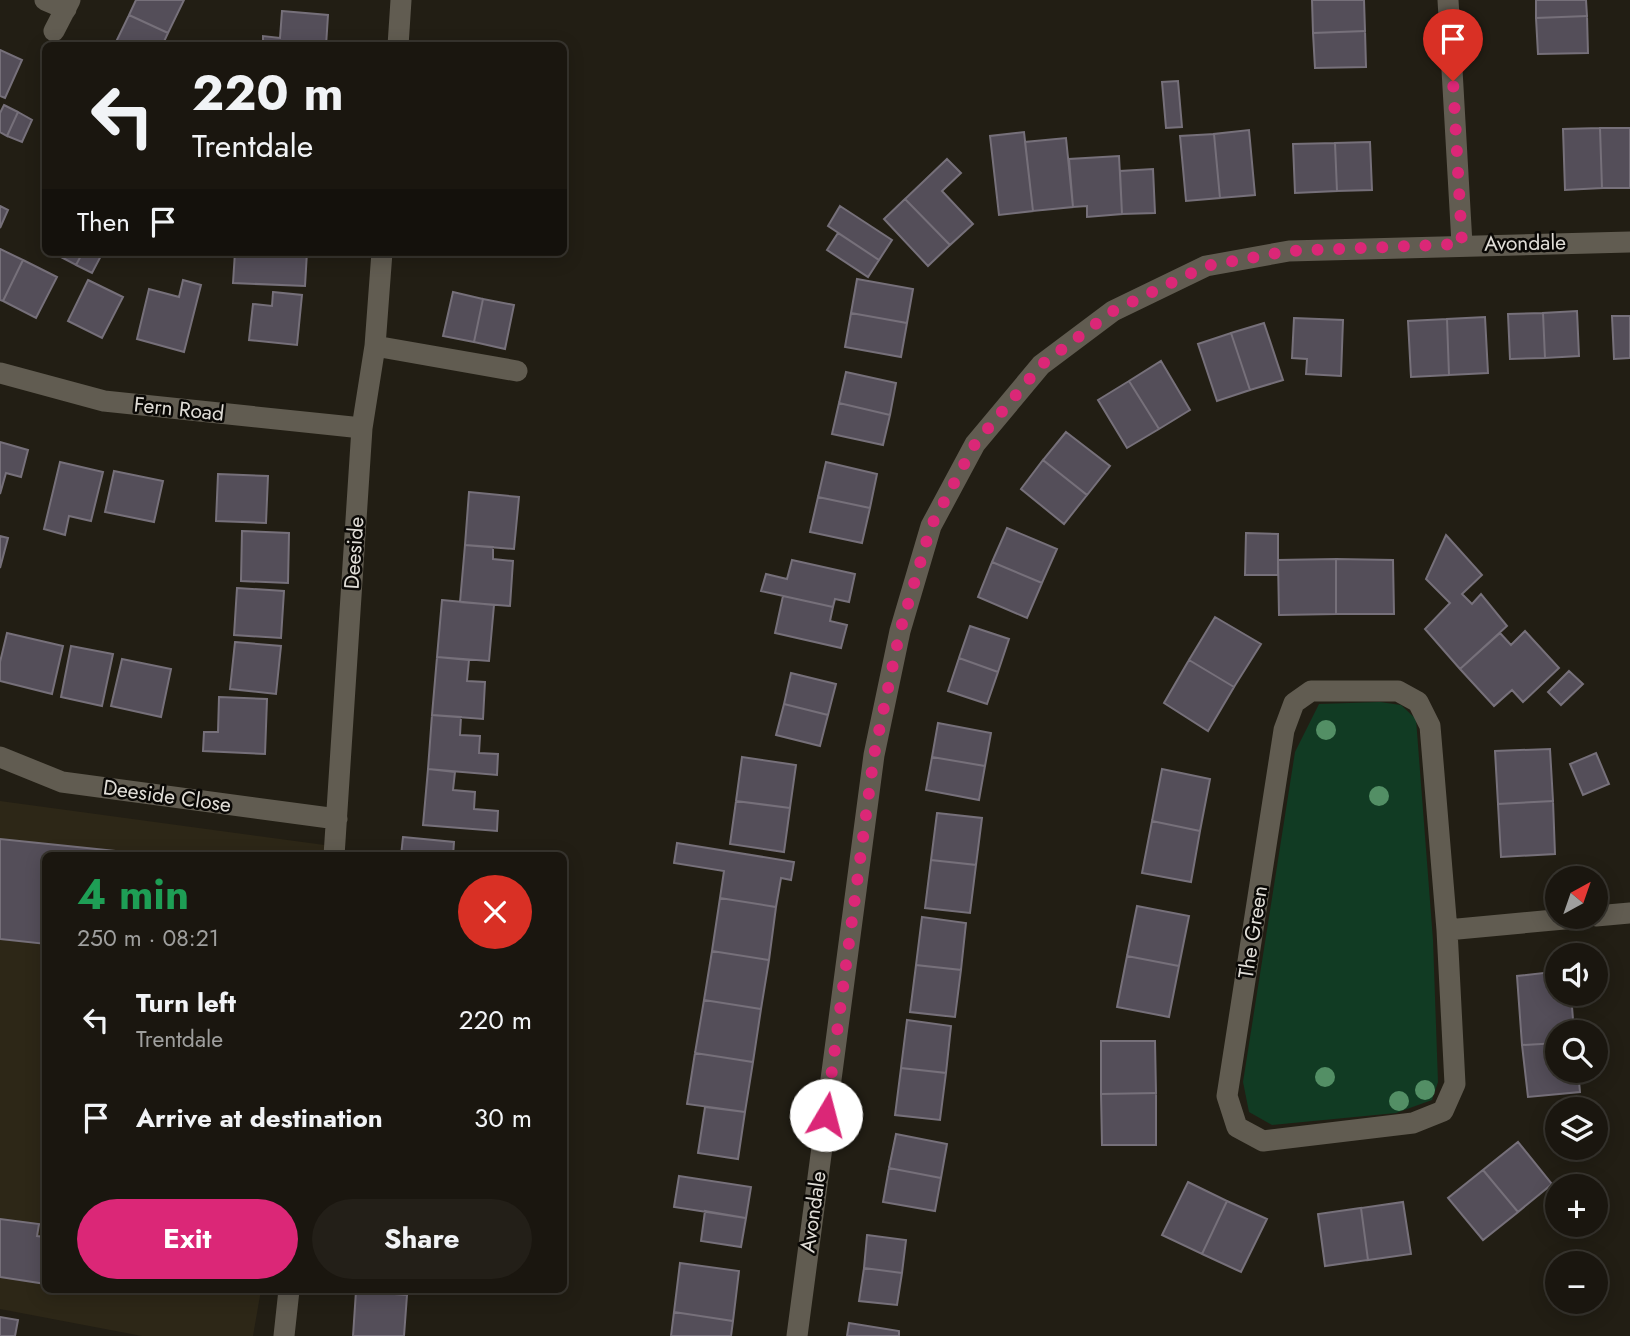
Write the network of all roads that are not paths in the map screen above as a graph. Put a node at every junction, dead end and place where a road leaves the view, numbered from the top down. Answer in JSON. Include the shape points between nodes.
{"nodes":[{"id":1,"x":45,"y":0,"type":"edge"},
{"id":2,"x":401,"y":0,"type":"edge"},
{"id":3,"x":1448,"y":0,"type":"edge"},
{"id":4,"x":68,"y":5,"type":"edge"},
{"id":5,"x":54,"y":31,"type":"dead end"},
{"id":6,"x":398,"y":42,"type":"edge"},
{"id":7,"x":1630,"y":242,"type":"edge"},
{"id":8,"x":1462,"y":244,"type":"junction"},
{"id":9,"x":382,"y":256,"type":"edge"},
{"id":10,"x":375,"y":346,"type":"junction"},
{"id":11,"x":517,"y":371,"type":"dead end"},
{"id":12,"x":0,"y":373,"type":"edge"},
{"id":13,"x":362,"y":428,"type":"junction"},
{"id":14,"x":0,"y":757,"type":"edge"},
{"id":15,"x":338,"y":819,"type":"junction"},
{"id":16,"x":334,"y":852,"type":"edge"},
{"id":17,"x":1630,"y":913,"type":"edge"},
{"id":18,"x":1608,"y":915,"type":"edge"},
{"id":19,"x":1545,"y":921,"type":"edge"},
{"id":20,"x":1447,"y":930,"type":"junction"},
{"id":21,"x":289,"y":1293,"type":"edge"},
{"id":22,"x":284,"y":1336,"type":"edge"},
{"id":23,"x":797,"y":1336,"type":"edge"}],
"edges":[{"from":1,"to":4,"type":"street"},
{"from":2,"to":6,"type":"street"},
{"from":3,"to":8,"type":"street"},
{"from":4,"to":5,"type":"street"},
{"from":7,"to":8,"type":"street","name":"Avondale"},
{"from":8,"to":23,"type":"street","name":"Avondale","via":[[1289,251],[1206,266],[1113,311],[1041,365],[975,444],[931,526],[900,631],[874,755]]},
{"from":9,"to":10,"type":"street","name":"Deeside"},
{"from":10,"to":11,"type":"street"},
{"from":10,"to":13,"type":"street","name":"Deeside"},
{"from":12,"to":13,"type":"street","name":"Fern Road","via":[[104,401]]},
{"from":13,"to":15,"type":"street","name":"Deeside"},
{"from":14,"to":15,"type":"street","name":"Deeside Close","via":[[62,782]]},
{"from":15,"to":16,"type":"street","name":"Deeside"},
{"from":17,"to":18,"type":"street"},
{"from":19,"to":20,"type":"street"},
{"from":20,"to":20,"type":"street","name":"The Green","via":[[1430,726],[1418,702],[1398,691],[1311,691],[1294,703],[1284,730],[1227,1096],[1237,1127],[1263,1141],[1413,1123],[1443,1111],[1455,1084]]},
{"from":21,"to":22,"type":"street"}]}
